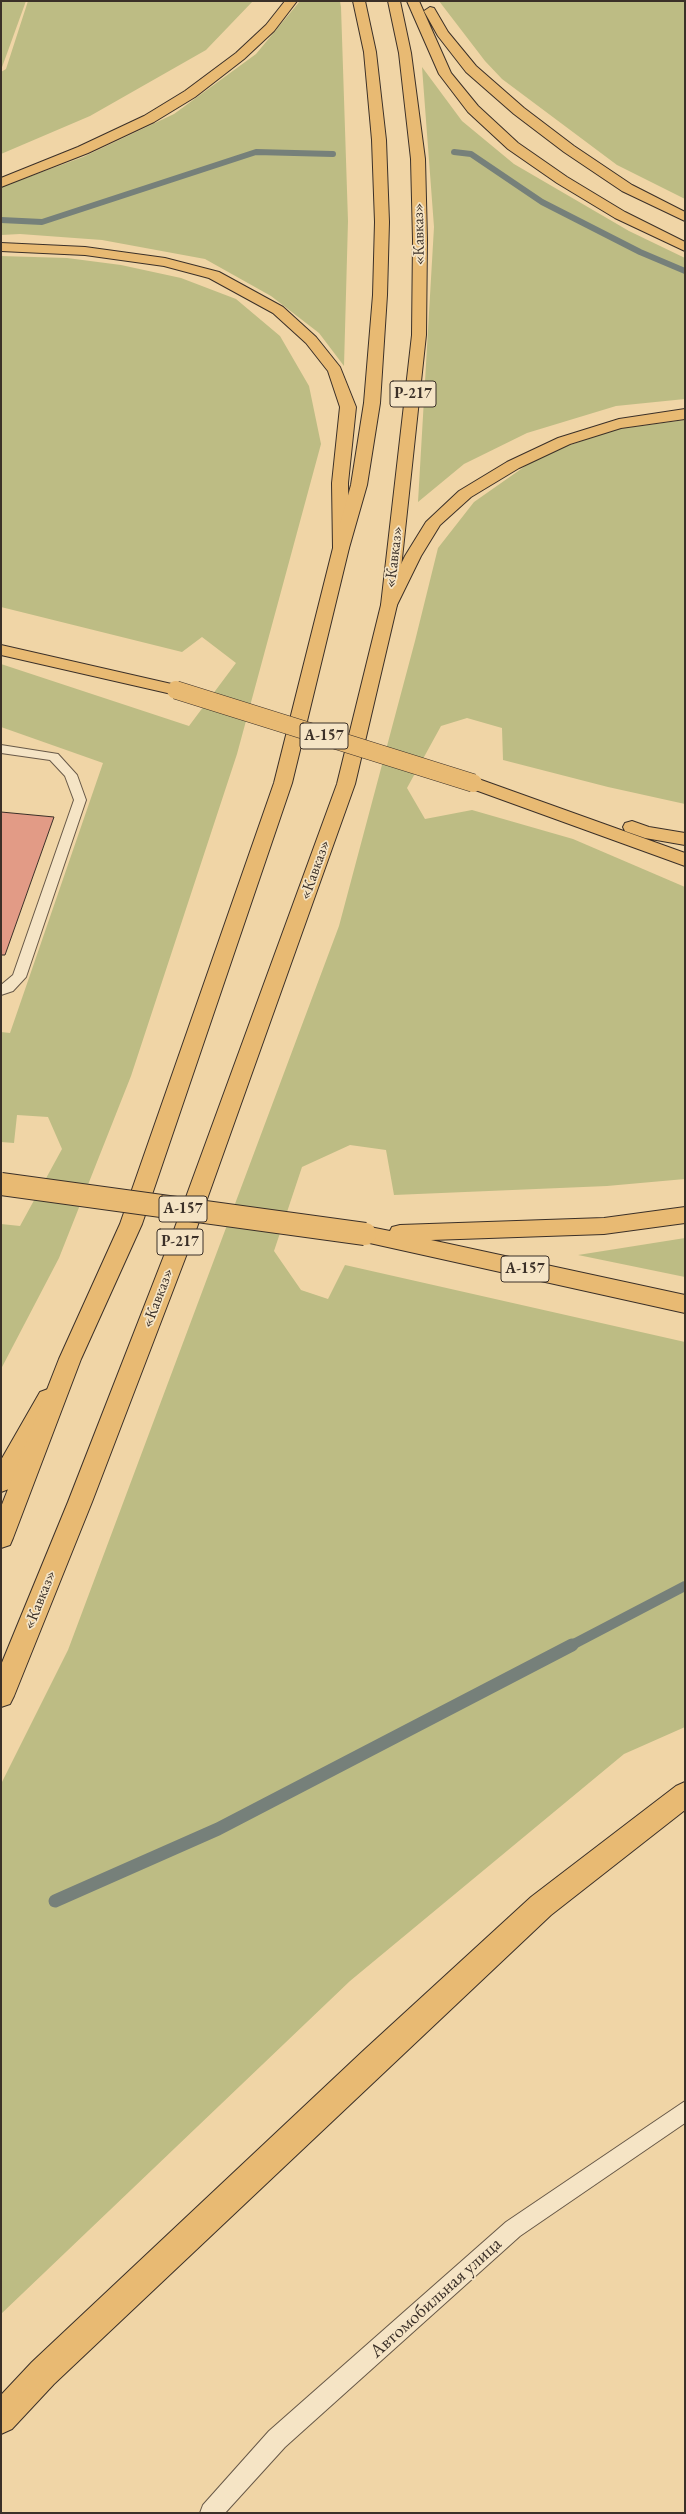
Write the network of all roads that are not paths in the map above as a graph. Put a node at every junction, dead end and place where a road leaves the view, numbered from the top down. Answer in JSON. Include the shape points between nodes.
{"nodes":[{"id":1,"x":291,"y":1,"type":"edge"},
{"id":2,"x":359,"y":1,"type":"edge"},
{"id":3,"x":394,"y":1,"type":"edge"},
{"id":4,"x":413,"y":1,"type":"edge"},
{"id":5,"x":426,"y":1,"type":"edge"},
{"id":6,"x":1,"y":183,"type":"edge"},
{"id":7,"x":685,"y":217,"type":"edge"},
{"id":8,"x":1,"y":246,"type":"edge"},
{"id":9,"x":685,"y":247,"type":"edge"},
{"id":10,"x":685,"y":414,"type":"edge"},
{"id":11,"x":341,"y":548,"type":"junction"},
{"id":12,"x":389,"y":605,"type":"junction"},
{"id":13,"x":1,"y":637,"type":"edge"},
{"id":14,"x":1,"y":650,"type":"edge"},
{"id":15,"x":101,"y":672,"type":"junction"},
{"id":16,"x":1,"y":749,"type":"edge"},
{"id":17,"x":473,"y":783,"type":"junction"},
{"id":18,"x":685,"y":839,"type":"edge"},
{"id":19,"x":685,"y":860,"type":"edge"},
{"id":20,"x":1,"y":990,"type":"edge"},
{"id":21,"x":1,"y":1184,"type":"edge"},
{"id":22,"x":685,"y":1215,"type":"edge"},
{"id":23,"x":365,"y":1234,"type":"junction"},
{"id":24,"x":685,"y":1304,"type":"edge"},
{"id":25,"x":70,"y":1359,"type":"junction"},
{"id":26,"x":1,"y":1482,"type":"edge"},
{"id":27,"x":1,"y":1538,"type":"edge"},
{"id":28,"x":1,"y":1696,"type":"edge"},
{"id":29,"x":685,"y":1794,"type":"edge"},
{"id":30,"x":685,"y":2111,"type":"edge"},
{"id":31,"x":1,"y":2418,"type":"edge"},
{"id":32,"x":220,"y":2509,"type":"edge"}],
"edges":[{"from":1,"to":6,"type":"main road","via":[[270,28],[240,56],[190,94],[149,119],[96,144]]},
{"from":2,"to":11,"type":"main road","number":"Р-217","via":[[370,52],[379,140],[382,222],[380,295],[372,403],[359,485]]},
{"from":3,"to":12,"type":"main road","name":"«Кавказ»","number":"Р-217","via":[[405,53],[418,159],[420,240],[419,335]]},
{"from":4,"to":9,"type":"main road","via":[[445,74],[473,110],[502,136],[562,180],[620,214]]},
{"from":5,"to":7,"type":"main road","via":[[442,33],[471,69],[519,111],[627,188]]},
{"from":8,"to":11,"type":"main road","via":[[86,251],[165,262],[214,275],[278,310],[311,340],[335,370],[348,407],[340,483]]},
{"from":10,"to":12,"type":"main road","via":[[619,424],[564,441],[513,465],[465,494],[434,522],[413,556]]},
{"from":11,"to":25,"type":"main road","number":"Р-217","via":[[278,798],[131,1224]]},
{"from":12,"to":28,"type":"main road","name":"«Кавказ»","number":"Р-217","via":[[346,784],[185,1230],[80,1502]]},
{"from":13,"to":15,"type":"main road","via":[[46,647]]},
{"from":14,"to":15,"type":"main road","number":"А-157"},
{"from":15,"to":17,"type":"main road","number":"А-157","bridge":true,"via":[[176,690]]},
{"from":16,"to":20,"type":"lane","via":[[54,757],[71,775],[80,800],[19,977],[8,988]]},
{"from":17,"to":18,"type":"main road","via":[[534,793],[645,832]]},
{"from":17,"to":19,"type":"main road","number":"А-157"},
{"from":21,"to":23,"type":"main road","number":"А-157","bridge":true},
{"from":22,"to":23,"type":"main road","via":[[604,1226]]},
{"from":23,"to":24,"type":"main road","number":"А-157"},
{"from":25,"to":26,"type":"main road"},
{"from":25,"to":27,"type":"main road","number":"Р-217"},
{"from":29,"to":31,"type":"main road","via":[[541,1906],[60,2356]]},
{"from":30,"to":32,"type":"lane","name":"Автомобильная улица","via":[[513,2229],[277,2439]]}]}
